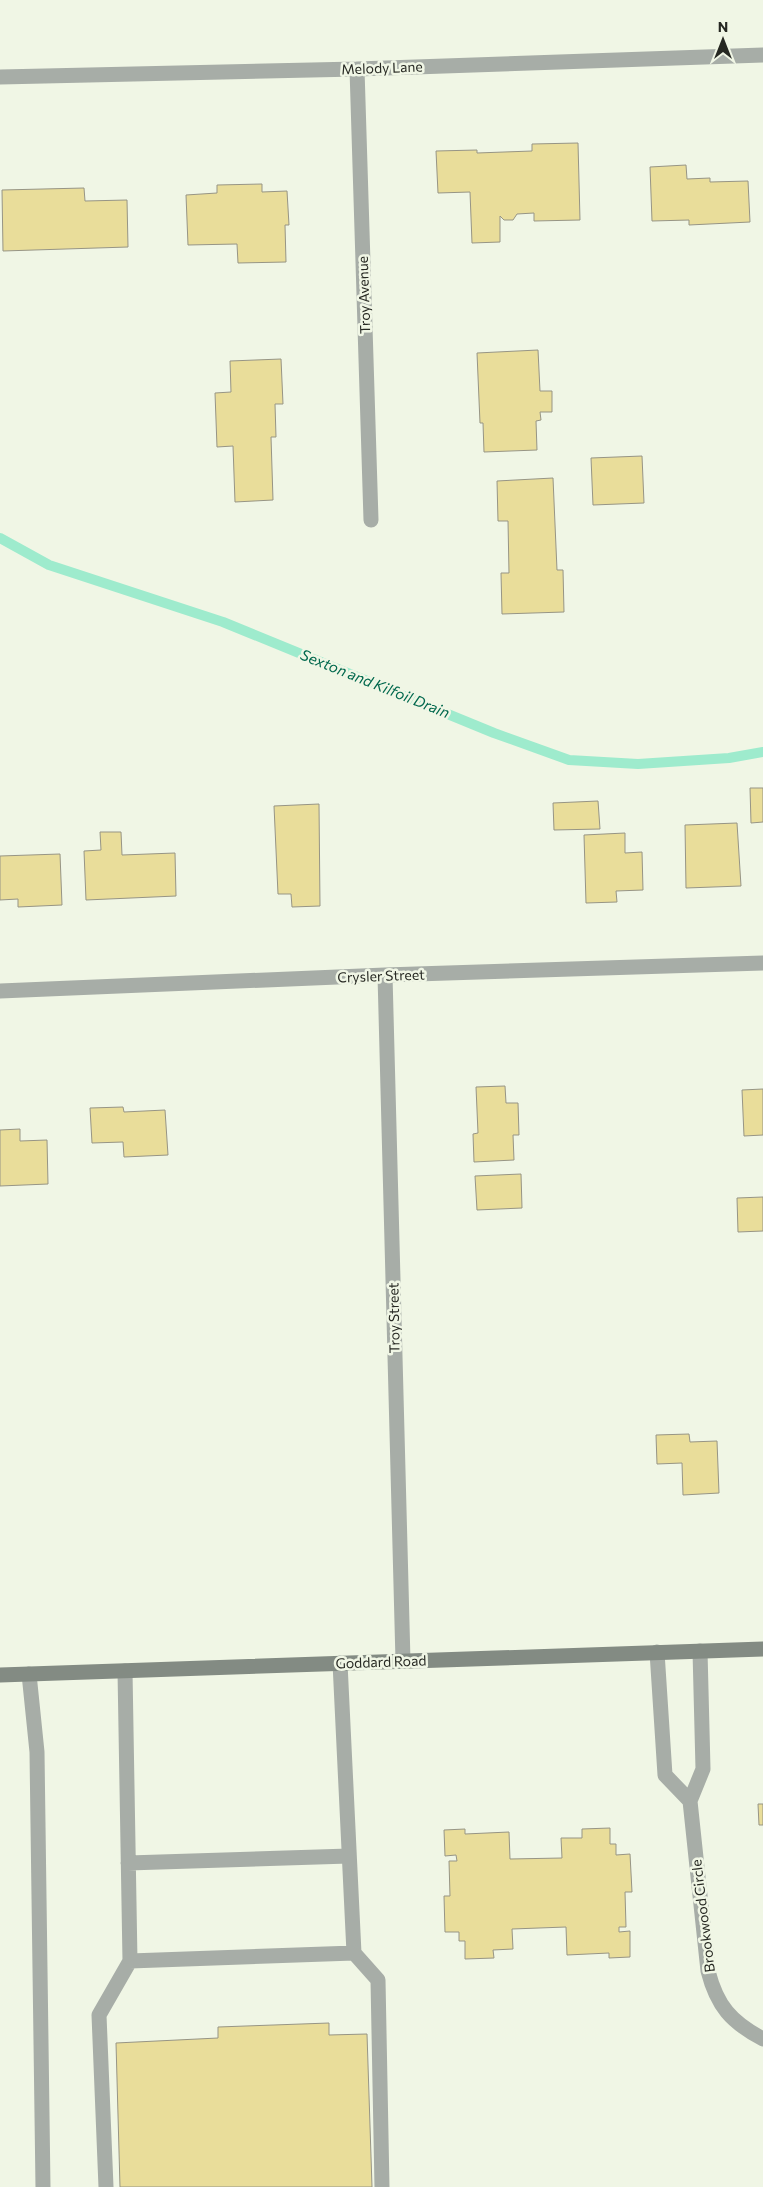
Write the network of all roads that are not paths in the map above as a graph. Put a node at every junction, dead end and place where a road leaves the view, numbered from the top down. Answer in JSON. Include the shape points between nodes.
{"nodes":[{"id":1,"x":763,"y":55,"type":"edge"},
{"id":2,"x":357,"y":69,"type":"junction"},
{"id":3,"x":0,"y":77,"type":"edge"},
{"id":4,"x":371,"y":520,"type":"dead end"},
{"id":5,"x":763,"y":963,"type":"edge"},
{"id":6,"x":385,"y":975,"type":"junction"},
{"id":7,"x":0,"y":991,"type":"edge"},
{"id":8,"x":763,"y":1649,"type":"edge"},
{"id":9,"x":700,"y":1651,"type":"junction"},
{"id":10,"x":657,"y":1652,"type":"junction"},
{"id":11,"x":403,"y":1661,"type":"junction"},
{"id":12,"x":340,"y":1663,"type":"junction"},
{"id":13,"x":125,"y":1671,"type":"junction"},
{"id":14,"x":29,"y":1674,"type":"junction"},
{"id":15,"x":0,"y":1675,"type":"edge"},
{"id":16,"x":690,"y":1801,"type":"junction"},
{"id":17,"x":349,"y":1856,"type":"junction"},
{"id":18,"x":128,"y":1862,"type":"junction"},
{"id":19,"x":354,"y":1953,"type":"junction"},
{"id":20,"x":130,"y":1961,"type":"junction"},
{"id":21,"x":763,"y":2039,"type":"edge"},
{"id":22,"x":43,"y":2187,"type":"edge"},
{"id":23,"x":106,"y":2187,"type":"edge"},
{"id":24,"x":382,"y":2187,"type":"edge"}],
"edges":[{"from":1,"to":2,"type":"street","name":"Melody Lane"},
{"from":2,"to":3,"type":"street","name":"Melody Lane"},
{"from":2,"to":4,"type":"street","name":"Troy Avenue"},
{"from":5,"to":6,"type":"street","name":"Crysler Street"},
{"from":6,"to":7,"type":"street","name":"Crysler Street"},
{"from":6,"to":11,"type":"street","name":"Troy Street"},
{"from":8,"to":9,"type":"main road","name":"Goddard Road"},
{"from":9,"to":10,"type":"main road","name":"Goddard Road"},
{"from":9,"to":16,"type":"street","name":"Brookwood Circle","via":[[703,1769]]},
{"from":10,"to":11,"type":"main road","name":"Goddard Road"},
{"from":10,"to":16,"type":"street","via":[[665,1775]]},
{"from":11,"to":12,"type":"main road","name":"Goddard Road"},
{"from":12,"to":13,"type":"main road","name":"Goddard Road"},
{"from":12,"to":17,"type":"street"},
{"from":13,"to":14,"type":"main road","name":"Goddard Road"},
{"from":13,"to":18,"type":"street"},
{"from":14,"to":15,"type":"main road","name":"Goddard Road"},
{"from":14,"to":22,"type":"street","via":[[37,1752]]},
{"from":16,"to":21,"type":"street","name":"Brookwood Circle","via":[[708,1971],[713,1991],[735,2022]]},
{"from":17,"to":18,"type":"street"},
{"from":17,"to":19,"type":"street"},
{"from":18,"to":20,"type":"street"},
{"from":19,"to":20,"type":"street"},
{"from":19,"to":24,"type":"street","via":[[378,1980]]},
{"from":20,"to":23,"type":"street","via":[[99,2015]]}]}
